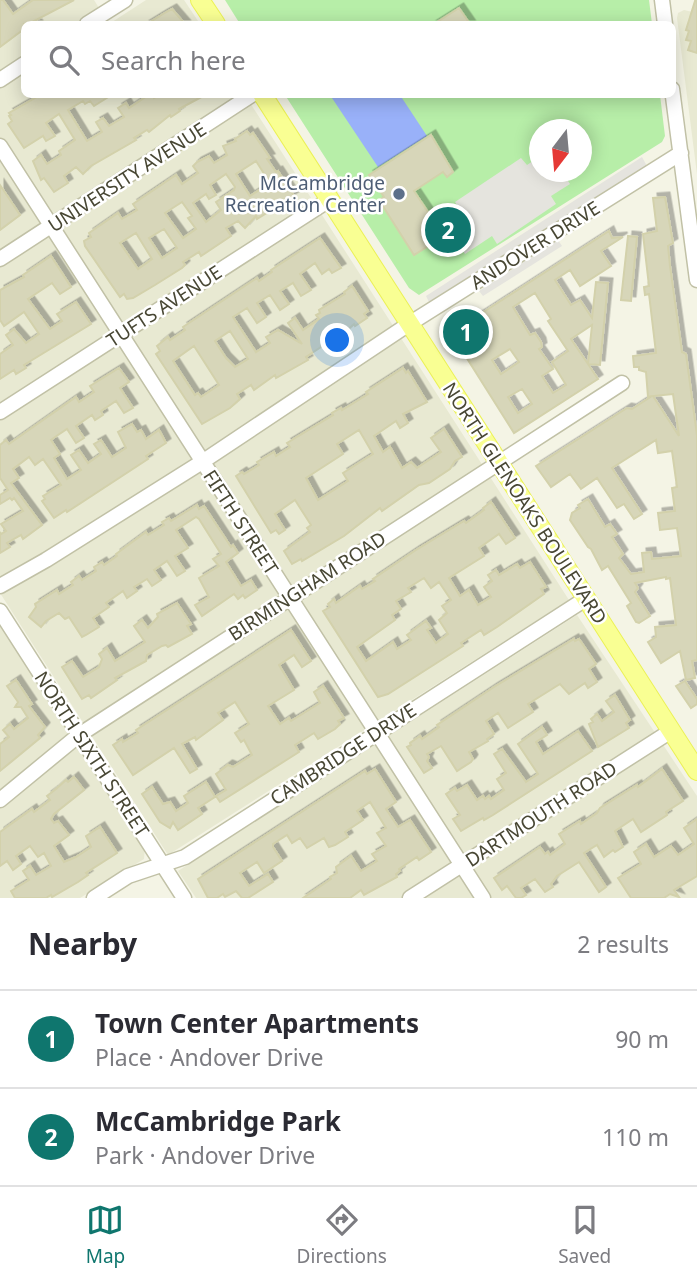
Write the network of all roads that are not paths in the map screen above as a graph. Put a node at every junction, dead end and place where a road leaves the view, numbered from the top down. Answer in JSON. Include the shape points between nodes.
{"nodes":[{"id":1,"x":125,"y":0,"type":"edge"},
{"id":2,"x":200,"y":0,"type":"edge"},
{"id":3,"x":662,"y":0,"type":"edge"},
{"id":4,"x":92,"y":21,"type":"edge"},
{"id":5,"x":214,"y":21,"type":"edge"},
{"id":6,"x":665,"y":21,"type":"edge"},
{"id":7,"x":21,"y":66,"type":"edge"},
{"id":8,"x":0,"y":80,"type":"edge"},
{"id":9,"x":247,"y":98,"type":"edge"},
{"id":10,"x":265,"y":98,"type":"edge"},
{"id":11,"x":674,"y":98,"type":"edge"},
{"id":12,"x":0,"y":146,"type":"edge"},
{"id":13,"x":681,"y":153,"type":"junction"},
{"id":14,"x":329,"y":200,"type":"junction"},
{"id":15,"x":51,"y":226,"type":"junction"},
{"id":16,"x":0,"y":260,"type":"edge"},
{"id":17,"x":697,"y":280,"type":"edge"},
{"id":18,"x":409,"y":324,"type":"junction"},
{"id":19,"x":121,"y":334,"type":"junction"},
{"id":20,"x":622,"y":383,"type":"dead end"},
{"id":21,"x":0,"y":412,"type":"edge"},
{"id":22,"x":202,"y":462,"type":"junction"},
{"id":23,"x":499,"y":463,"type":"junction"},
{"id":24,"x":0,"y":586,"type":"edge"},
{"id":25,"x":290,"y":597,"type":"junction"},
{"id":26,"x":587,"y":598,"type":"junction"},
{"id":27,"x":0,"y":611,"type":"edge"},
{"id":28,"x":671,"y":731,"type":"junction"},
{"id":29,"x":377,"y":732,"type":"junction"},
{"id":30,"x":79,"y":734,"type":"junction"},
{"id":31,"x":695,"y":767,"type":"edge"},
{"id":32,"x":0,"y":800,"type":"edge"},
{"id":33,"x":163,"y":865,"type":"junction"},
{"id":34,"x":462,"y":865,"type":"junction"},
{"id":35,"x":94,"y":898,"type":"edge"},
{"id":36,"x":184,"y":898,"type":"edge"},
{"id":37,"x":410,"y":898,"type":"edge"},
{"id":38,"x":483,"y":898,"type":"edge"}],
"edges":[{"from":1,"to":4,"type":"street"},
{"from":2,"to":5,"type":"main road"},
{"from":3,"to":6,"type":"street"},
{"from":7,"to":8,"type":"street"},
{"from":9,"to":15,"type":"street","name":"UNIVERSITY AVENUE"},
{"from":10,"to":14,"type":"main road","name":"NORTH GLENOAKS BOULEVARD"},
{"from":11,"to":13,"type":"street"},
{"from":12,"to":15,"type":"street","name":"FIFTH STREET"},
{"from":13,"to":17,"type":"street"},
{"from":13,"to":18,"type":"street","name":"ANDOVER DRIVE"},
{"from":14,"to":18,"type":"main road","name":"NORTH GLENOAKS BOULEVARD"},
{"from":14,"to":19,"type":"street","name":"TUFTS AVENUE"},
{"from":15,"to":16,"type":"street","name":"UNIVERSITY AVENUE"},
{"from":15,"to":19,"type":"street","name":"FIFTH STREET"},
{"from":18,"to":22,"type":"street","name":"ANDOVER DRIVE"},
{"from":18,"to":23,"type":"main road","name":"NORTH GLENOAKS BOULEVARD"},
{"from":19,"to":21,"type":"street","name":"TUFTS AVENUE"},
{"from":19,"to":22,"type":"street","name":"FIFTH STREET"},
{"from":20,"to":23,"type":"street","name":"BIRMINGHAM ROAD"},
{"from":22,"to":24,"type":"street","name":"ANDOVER DRIVE"},
{"from":22,"to":25,"type":"street","name":"FIFTH STREET"},
{"from":23,"to":25,"type":"street","name":"BIRMINGHAM ROAD"},
{"from":23,"to":26,"type":"main road","name":"NORTH GLENOAKS BOULEVARD"},
{"from":25,"to":29,"type":"street","name":"FIFTH STREET"},
{"from":25,"to":30,"type":"street","name":"BIRMINGHAM ROAD"},
{"from":26,"to":28,"type":"main road","name":"NORTH GLENOAKS BOULEVARD"},
{"from":26,"to":29,"type":"street","name":"CAMBRIDGE DRIVE"},
{"from":27,"to":30,"type":"street","name":"NORTH SIXTH STREET"},
{"from":28,"to":31,"type":"main road","name":"NORTH GLENOAKS BOULEVARD"},
{"from":28,"to":34,"type":"street","name":"DARTMOUTH ROAD"},
{"from":29,"to":33,"type":"street","name":"CAMBRIDGE DRIVE","via":[[185,857]]},
{"from":29,"to":34,"type":"street","name":"FIFTH STREET"},
{"from":30,"to":32,"type":"street","name":"BIRMINGHAM ROAD"},
{"from":30,"to":33,"type":"street","name":"NORTH SIXTH STREET"},
{"from":33,"to":35,"type":"street","name":"CAMBRIDGE DRIVE","via":[[128,876]]},
{"from":33,"to":36,"type":"street","name":"NORTH SIXTH STREET"},
{"from":34,"to":37,"type":"street","name":"DARTMOUTH ROAD"},
{"from":34,"to":38,"type":"street","name":"FIFTH STREET"}]}
